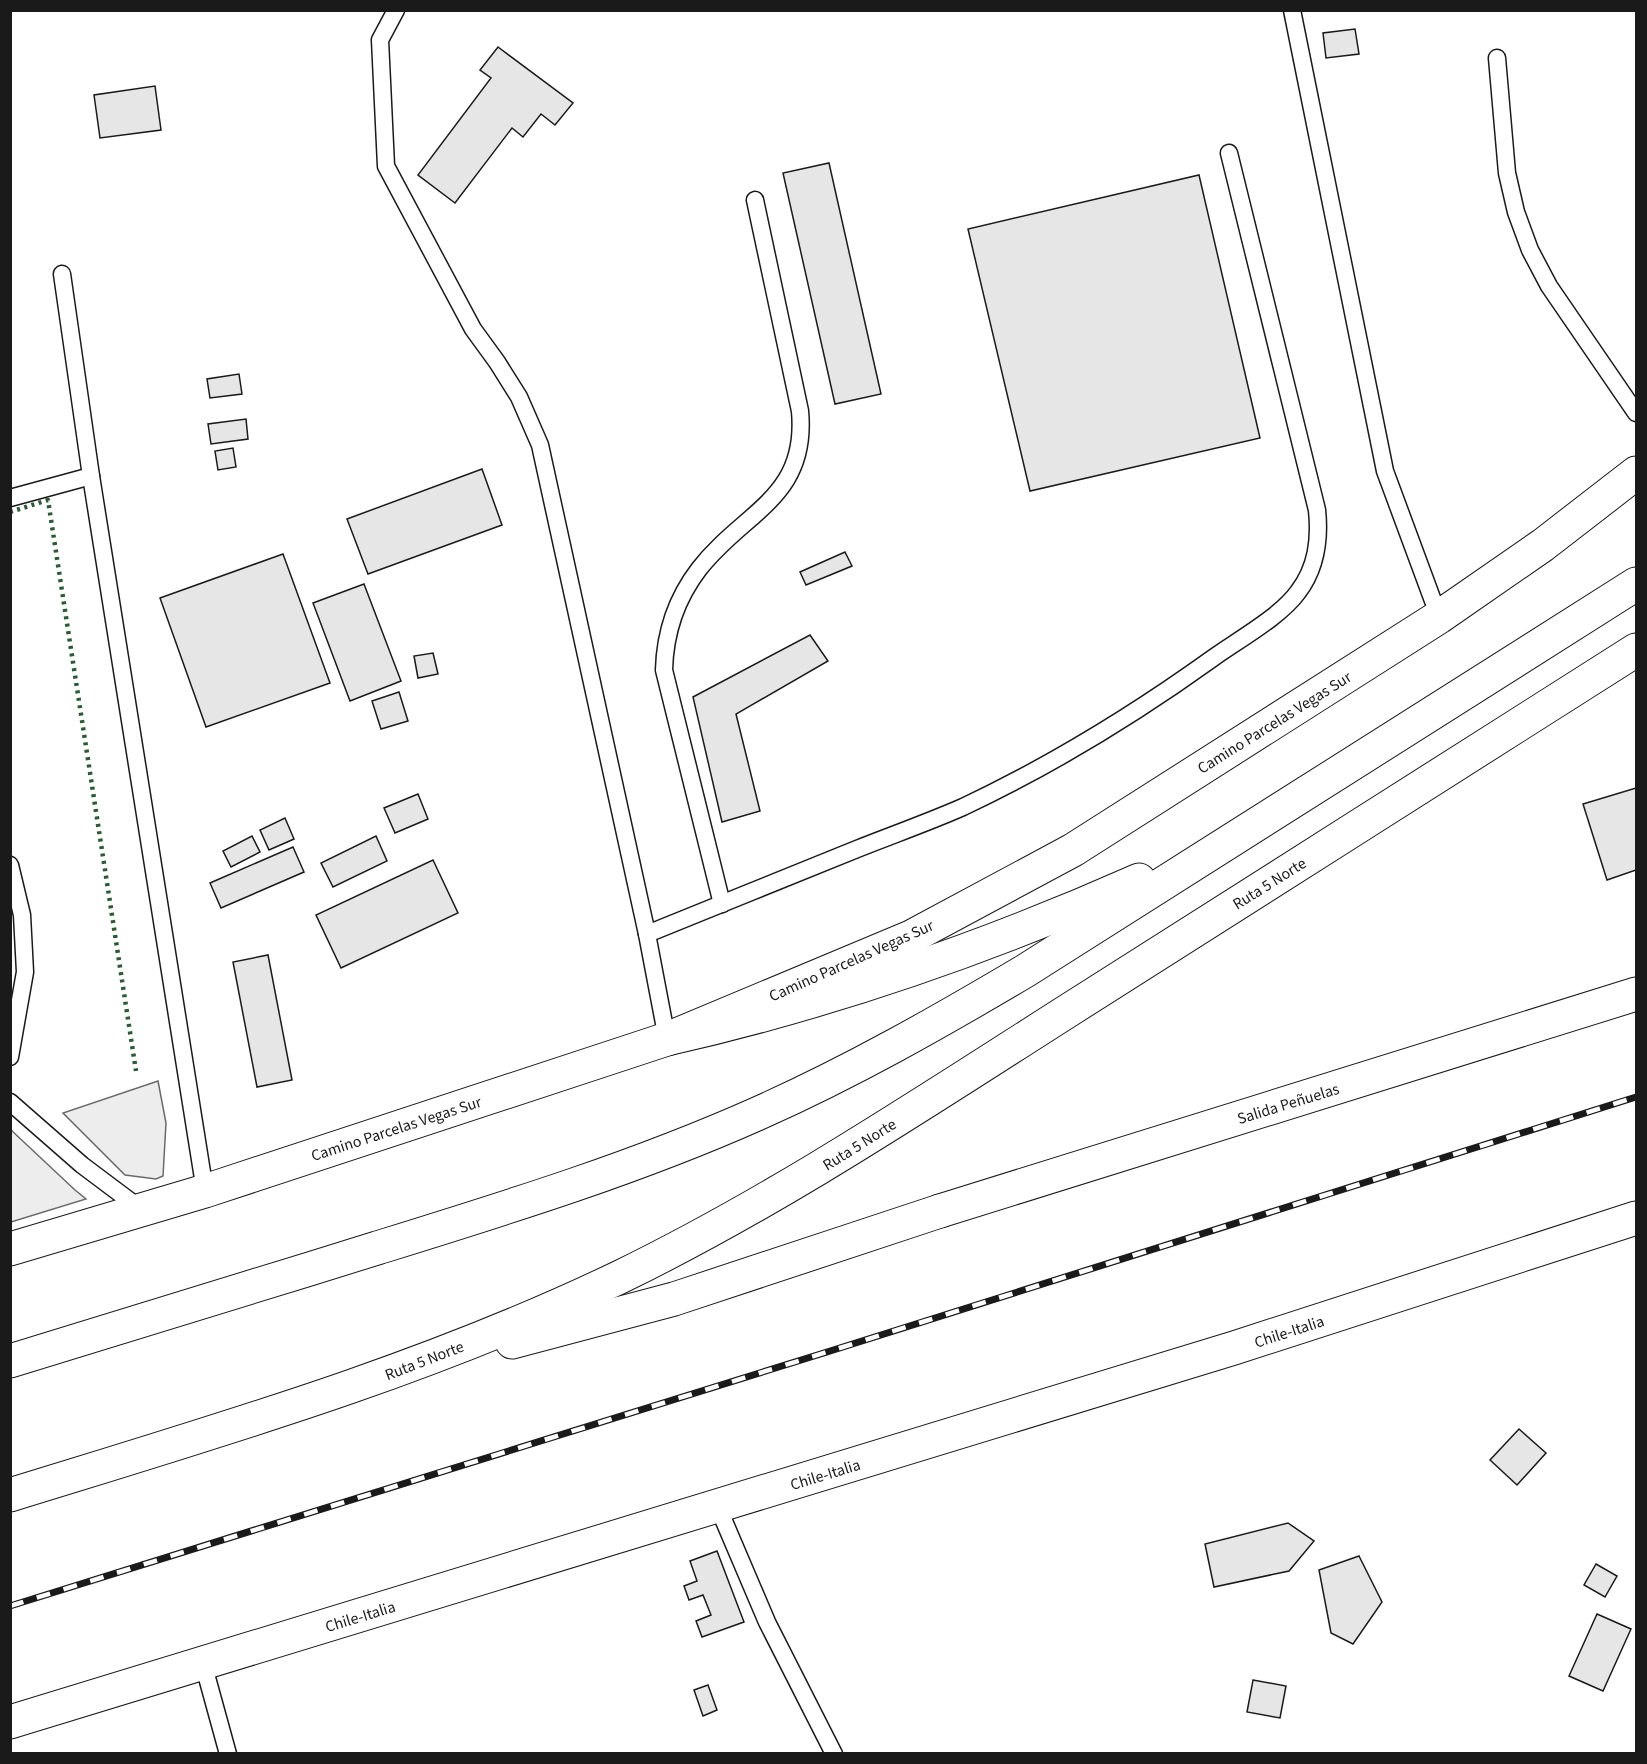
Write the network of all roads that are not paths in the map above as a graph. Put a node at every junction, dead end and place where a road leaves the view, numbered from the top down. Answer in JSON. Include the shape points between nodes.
{"nodes":[{"id":1,"x":396,"y":10,"type":"edge"},
{"id":2,"x":1292,"y":10,"type":"edge"},
{"id":3,"x":1497,"y":58,"type":"dead end"},
{"id":4,"x":1229,"y":153,"type":"dead end"},
{"id":5,"x":755,"y":200,"type":"dead end"},
{"id":6,"x":62,"y":274,"type":"dead end"},
{"id":7,"x":1636,"y":412,"type":"edge"},
{"id":8,"x":1636,"y":472,"type":"edge"},
{"id":9,"x":91,"y":476,"type":"junction"},
{"id":10,"x":10,"y":498,"type":"edge"},
{"id":11,"x":1636,"y":584,"type":"edge"},
{"id":12,"x":1439,"y":617,"type":"junction"},
{"id":13,"x":1636,"y":650,"type":"edge"},
{"id":14,"x":1237,"y":837,"type":"junction"},
{"id":15,"x":10,"y":865,"type":"edge"},
{"id":16,"x":722,"y":904,"type":"junction"},
{"id":17,"x":647,"y":934,"type":"junction"},
{"id":18,"x":1636,"y":994,"type":"edge"},
{"id":19,"x":667,"y":1040,"type":"junction"},
{"id":20,"x":10,"y":1057,"type":"edge"},
{"id":21,"x":10,"y":1102,"type":"edge"},
{"id":22,"x":205,"y":1191,"type":"junction"},
{"id":23,"x":142,"y":1210,"type":"junction"},
{"id":24,"x":1636,"y":1218,"type":"edge"},
{"id":25,"x":10,"y":1249,"type":"edge"},
{"id":26,"x":426,"y":1360,"type":"junction"},
{"id":27,"x":10,"y":1361,"type":"edge"},
{"id":28,"x":10,"y":1495,"type":"edge"},
{"id":29,"x":718,"y":1507,"type":"junction"},
{"id":30,"x":202,"y":1663,"type":"junction"},
{"id":31,"x":10,"y":1722,"type":"edge"},
{"id":32,"x":228,"y":1754,"type":"edge"},
{"id":33,"x":834,"y":1754,"type":"edge"}],
"edges":[{"from":1,"to":17,"type":"lane","via":[[380,40],[386,166],[473,329],[519,397],[540,445]]},
{"from":2,"to":12,"type":"lane","via":[[1385,471]]},
{"from":3,"to":7,"type":"lane","via":[[1507,174],[1530,250],[1549,286]]},
{"from":4,"to":16,"type":"lane","via":[[1317,510],[1317,552],[1298,592],[1283,608],[1195,671],[1035,769],[962,807]]},
{"from":5,"to":16,"type":"lane","via":[[802,431],[792,471],[782,488],[716,550],[687,586],[675,608],[664,670]]},
{"from":6,"to":9,"type":"lane"},
{"from":8,"to":12,"type":"main road","name":"Camino Parcelas Vegas Sur","via":[[1543,545]]},
{"from":9,"to":10,"type":"lane"},
{"from":9,"to":22,"type":"lane"},
{"from":11,"to":14,"type":"main road"},
{"from":12,"to":19,"type":"main road","name":"Camino Parcelas Vegas Sur","via":[[1073,850],[911,937]]},
{"from":13,"to":26,"type":"main road","name":"Ruta 5 Norte","via":[[797,1182],[619,1277]]},
{"from":14,"to":19,"type":"main road","via":[[945,959],[815,1002]]},
{"from":14,"to":27,"type":"main road","via":[[965,1007],[758,1114],[657,1155],[498,1210]]},
{"from":15,"to":20,"type":"lane","via":[[22,915],[25,972]]},
{"from":16,"to":17,"type":"lane"},
{"from":17,"to":19,"type":"lane"},
{"from":18,"to":26,"type":"main road","name":"Salida Peñuelas","via":[[940,1211],[674,1299],[506,1344]]},
{"from":19,"to":22,"type":"main road","name":"Camino Parcelas Vegas Sur"},
{"from":21,"to":23,"type":"lane","via":[[82,1165]]},
{"from":22,"to":23,"type":"main road","name":"Camino Parcelas Vegas Sur"},
{"from":23,"to":25,"type":"main road","name":"Camino Parcelas Vegas Sur"},
{"from":24,"to":29,"type":"main road","name":"Chile-Italia","via":[[1234,1348]]},
{"from":26,"to":28,"type":"main road","name":"Ruta 5 Norte","via":[[286,1409]]},
{"from":29,"to":30,"type":"main road","name":"Chile-Italia"},
{"from":29,"to":33,"type":"lane","via":[[768,1622]]},
{"from":30,"to":31,"type":"main road","name":"Chile-Italia"},
{"from":30,"to":32,"type":"lane"}]}
